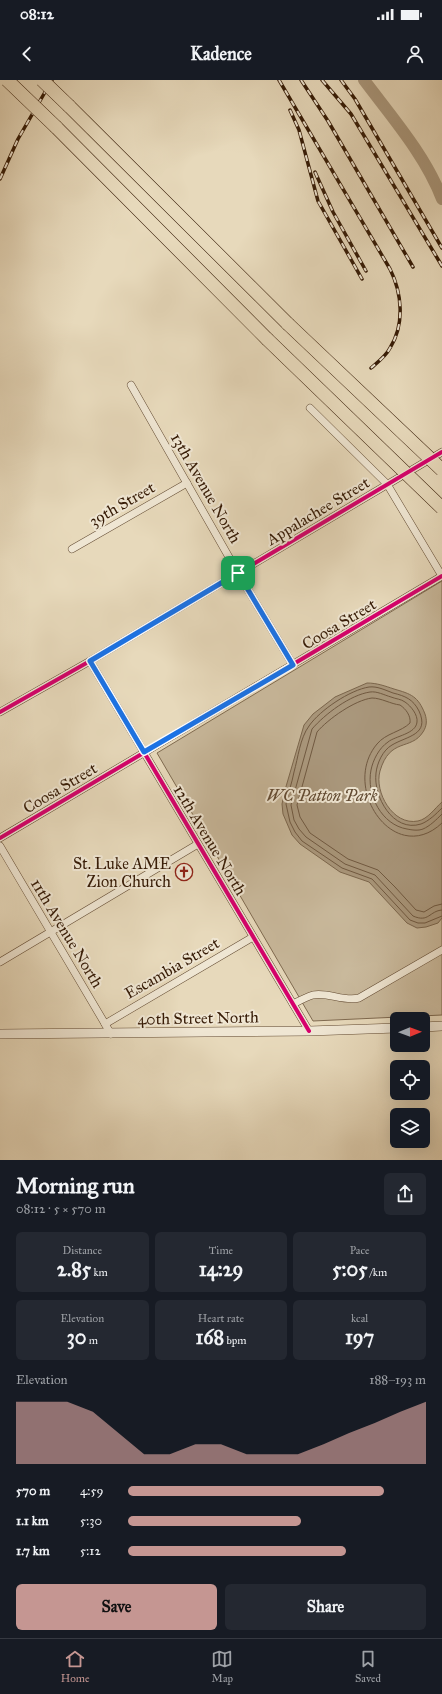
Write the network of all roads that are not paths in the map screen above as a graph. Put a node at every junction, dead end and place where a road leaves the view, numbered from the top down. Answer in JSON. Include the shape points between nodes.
{"nodes":[{"id":1,"x":7,"y":80,"type":"edge"},
{"id":2,"x":42,"y":80,"type":"edge"},
{"id":3,"x":131,"y":385,"type":"dead end"},
{"id":4,"x":310,"y":408,"type":"dead end"},
{"id":5,"x":442,"y":452,"type":"edge"},
{"id":6,"x":442,"y":470,"type":"edge"},
{"id":7,"x":187,"y":483,"type":"junction"},
{"id":8,"x":387,"y":484,"type":"junction"},
{"id":9,"x":442,"y":508,"type":"edge"},
{"id":10,"x":72,"y":549,"type":"dead end"},
{"id":11,"x":238,"y":573,"type":"junction"},
{"id":12,"x":442,"y":576,"type":"edge"},
{"id":13,"x":90,"y":661,"type":"junction"},
{"id":14,"x":293,"y":665,"type":"junction"},
{"id":15,"x":0,"y":712,"type":"edge"},
{"id":16,"x":144,"y":752,"type":"junction"},
{"id":17,"x":0,"y":838,"type":"edge"},
{"id":18,"x":198,"y":844,"type":"junction"},
{"id":19,"x":0,"y":846,"type":"edge"},
{"id":20,"x":50,"y":932,"type":"junction"},
{"id":21,"x":253,"y":937,"type":"junction"},
{"id":22,"x":442,"y":950,"type":"edge"},
{"id":23,"x":0,"y":962,"type":"edge"},
{"id":24,"x":293,"y":1004,"type":"junction"},
{"id":25,"x":105,"y":1024,"type":"junction"},
{"id":26,"x":442,"y":1026,"type":"edge"},
{"id":27,"x":430,"y":1027,"type":"edge"},
{"id":28,"x":390,"y":1028,"type":"edge"},
{"id":29,"x":309,"y":1031,"type":"junction"},
{"id":30,"x":0,"y":1034,"type":"edge"},
{"id":31,"x":111,"y":1034,"type":"junction"}],
"edges":[{"from":1,"to":9,"type":"highway","bridge":true},
{"from":2,"to":6,"type":"highway","bridge":true,"via":[[288,324]]},
{"from":3,"to":7,"type":"street","name":"13th Avenue North"},
{"from":4,"to":8,"type":"street"},
{"from":5,"to":8,"type":"street","name":"Appalachee Street"},
{"from":7,"to":10,"type":"street","name":"39th Street"},
{"from":7,"to":11,"type":"street","name":"13th Avenue North"},
{"from":8,"to":11,"type":"street","name":"Appalachee Street"},
{"from":8,"to":12,"type":"street"},
{"from":11,"to":13,"type":"street","name":"Appalachee Street"},
{"from":11,"to":14,"type":"street","name":"13th Avenue North"},
{"from":12,"to":14,"type":"street","name":"Coosa Street"},
{"from":13,"to":15,"type":"street","name":"Appalachee Street"},
{"from":13,"to":16,"type":"street","name":"12th Avenue North"},
{"from":14,"to":16,"type":"street","name":"Coosa Street"},
{"from":16,"to":17,"type":"street","name":"Coosa Street"},
{"from":16,"to":18,"type":"street","name":"12th Avenue North"},
{"from":18,"to":20,"type":"street"},
{"from":18,"to":21,"type":"street","name":"12th Avenue North"},
{"from":19,"to":20,"type":"street","name":"11th Avenue North"},
{"from":20,"to":23,"type":"street"},
{"from":20,"to":25,"type":"street","name":"11th Avenue North"},
{"from":21,"to":24,"type":"street","name":"12th Avenue North"},
{"from":21,"to":25,"type":"street","name":"Escambia Street"},
{"from":22,"to":24,"type":"street","via":[[359,998],[346,1000],[314,995]]},
{"from":24,"to":29,"type":"street","name":"12th Avenue North"},
{"from":25,"to":31,"type":"street","name":"11th Avenue North"},
{"from":26,"to":27,"type":"street"},
{"from":28,"to":29,"type":"street","name":"40th Street North"},
{"from":29,"to":31,"type":"street","name":"40th Street North"},
{"from":30,"to":31,"type":"street","name":"40th Street North"}]}
